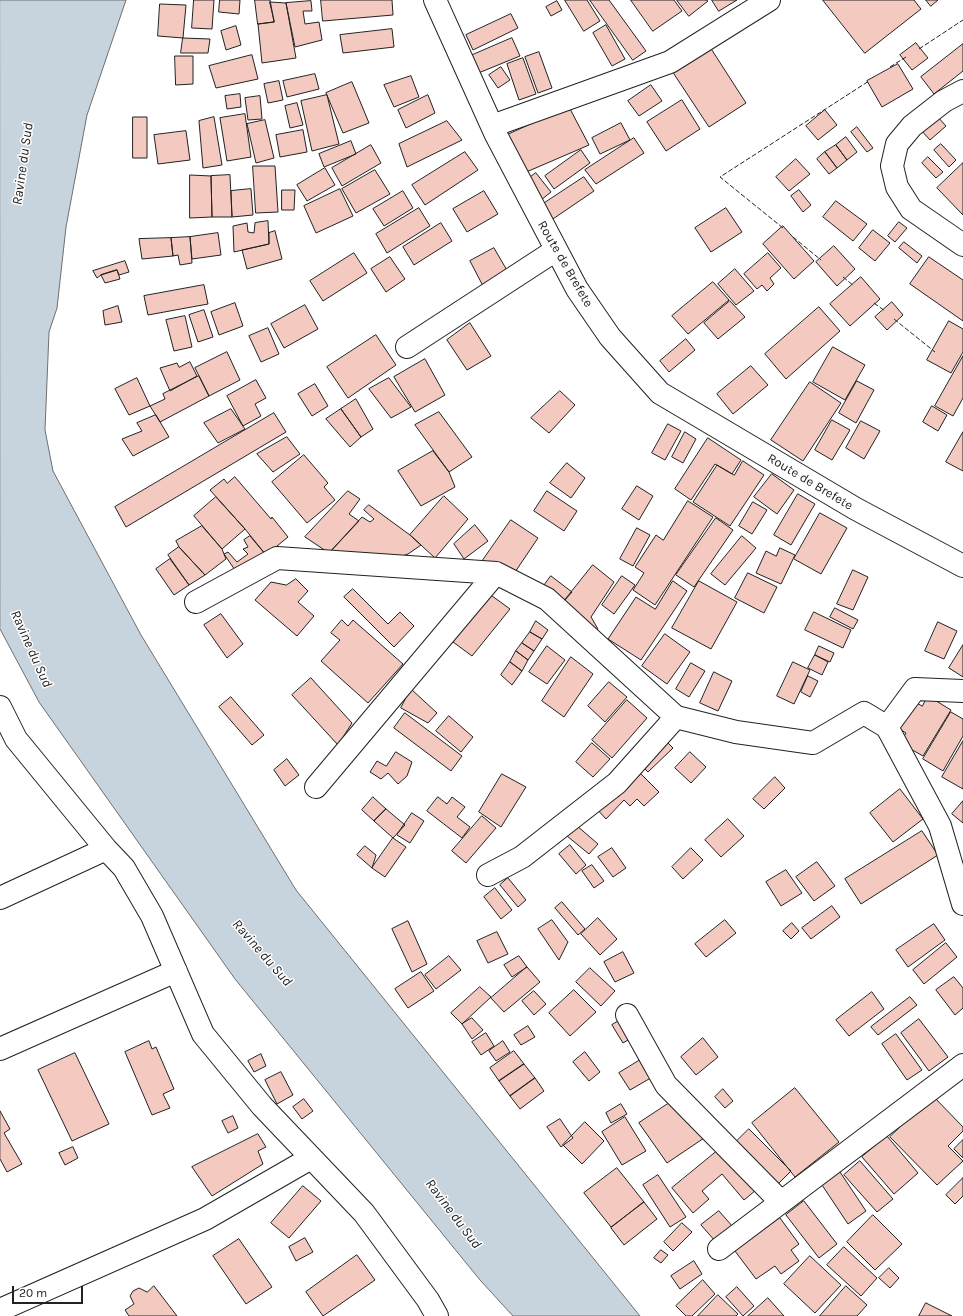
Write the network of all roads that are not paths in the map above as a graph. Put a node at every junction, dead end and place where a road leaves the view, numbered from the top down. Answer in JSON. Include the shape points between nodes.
{"nodes":[{"id":1,"x":769,"y":0,"type":"edge"},
{"id":2,"x":437,"y":1,"type":"edge"},
{"id":3,"x":963,"y":91,"type":"edge"},
{"id":4,"x":492,"y":126,"type":"junction"},
{"id":5,"x":963,"y":245,"type":"edge"},
{"id":6,"x":556,"y":250,"type":"junction"},
{"id":7,"x":407,"y":347,"type":"dead end"},
{"id":8,"x":963,"y":566,"type":"edge"},
{"id":9,"x":496,"y":573,"type":"junction"},
{"id":10,"x":196,"y":602,"type":"dead end"},
{"id":11,"x":963,"y":691,"type":"edge"},
{"id":12,"x":0,"y":707,"type":"edge"},
{"id":13,"x":676,"y":717,"type":"junction"},
{"id":14,"x":887,"y":727,"type":"junction"},
{"id":15,"x":316,"y":787,"type":"dead end"},
{"id":16,"x":106,"y":849,"type":"junction"},
{"id":17,"x":488,"y":875,"type":"dead end"},
{"id":18,"x":0,"y":898,"type":"edge"},
{"id":19,"x":963,"y":904,"type":"edge"},
{"id":20,"x":176,"y":971,"type":"junction"},
{"id":21,"x":627,"y":1015,"type":"dead end"},
{"id":22,"x":0,"y":1049,"type":"edge"},
{"id":23,"x":963,"y":1065,"type":"edge"},
{"id":24,"x":311,"y":1158,"type":"junction"},
{"id":25,"x":781,"y":1202,"type":"junction"},
{"id":26,"x":719,"y":1248,"type":"dead end"},
{"id":27,"x":0,"y":1310,"type":"edge"},
{"id":28,"x":428,"y":1311,"type":"edge"}],
"edges":[{"from":1,"to":4,"type":"street","via":[[670,62]]},
{"from":2,"to":4,"type":"street","name":"Route de Brefete"},
{"from":3,"to":5,"type":"street","via":[[944,101],[912,126],[897,144],[892,166],[897,187],[911,208]]},
{"from":4,"to":6,"type":"street","name":"Route de Brefete"},
{"from":6,"to":7,"type":"street"},
{"from":6,"to":8,"type":"street","name":"Route de Brefete","via":[[577,289],[610,337],[660,393],[856,509]]},
{"from":9,"to":10,"type":"street","via":[[277,558]]},
{"from":9,"to":13,"type":"street","via":[[547,599]]},
{"from":9,"to":15,"type":"street"},
{"from":11,"to":14,"type":"street","via":[[915,689]]},
{"from":12,"to":16,"type":"street","via":[[16,738]]},
{"from":13,"to":14,"type":"street","via":[[736,732],[813,744],[864,713]]},
{"from":13,"to":17,"type":"street","via":[[617,783],[522,857]]},
{"from":14,"to":19,"type":"street","via":[[940,826]]},
{"from":16,"to":18,"type":"street"},
{"from":16,"to":20,"type":"street","via":[[124,868],[152,916]]},
{"from":20,"to":22,"type":"street"},
{"from":20,"to":24,"type":"street","via":[[203,1034],[262,1106]]},
{"from":21,"to":25,"type":"street","via":[[666,1085]]},
{"from":23,"to":25,"type":"street"},
{"from":24,"to":27,"type":"street","via":[[205,1219]]},
{"from":24,"to":28,"type":"street","via":[[364,1213]]},
{"from":25,"to":26,"type":"street"}]}
